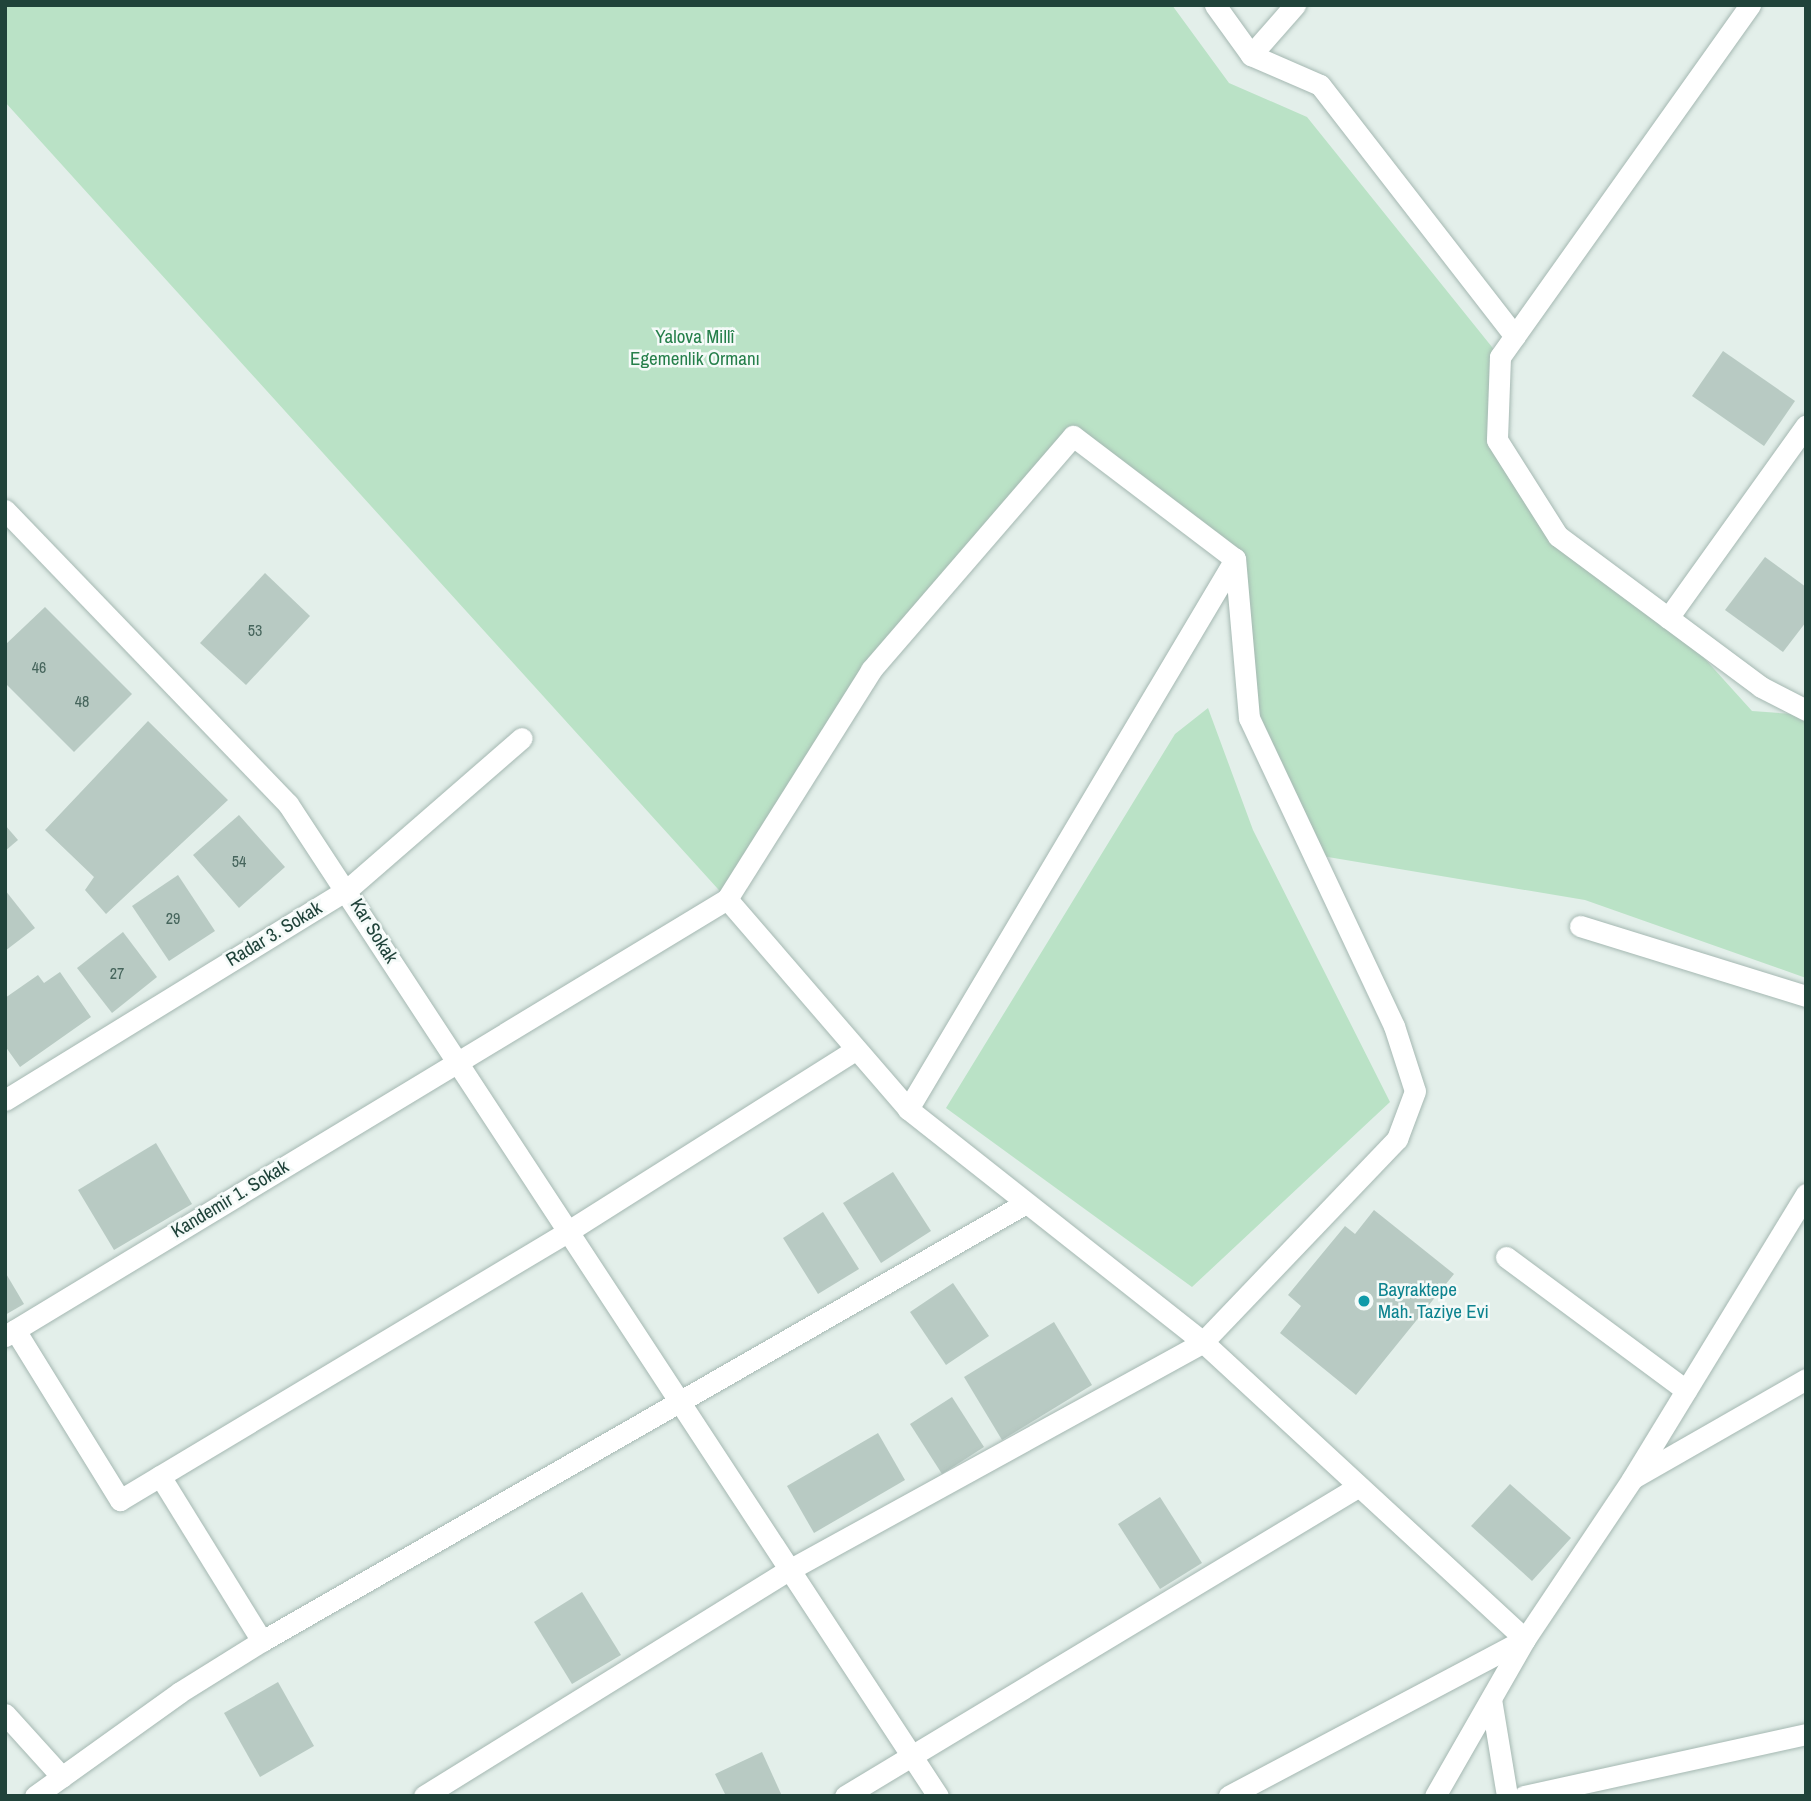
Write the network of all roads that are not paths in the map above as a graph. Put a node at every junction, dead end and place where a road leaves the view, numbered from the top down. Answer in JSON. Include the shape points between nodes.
{"nodes":[{"id":1,"x":1215,"y":5,"type":"edge"},
{"id":2,"x":1295,"y":5,"type":"edge"},
{"id":3,"x":1750,"y":5,"type":"edge"},
{"id":4,"x":1251,"y":55,"type":"junction"},
{"id":5,"x":1515,"y":337,"type":"junction"},
{"id":6,"x":1806,"y":425,"type":"edge"},
{"id":7,"x":5,"y":510,"type":"edge"},
{"id":8,"x":1235,"y":559,"type":"junction"},
{"id":9,"x":1668,"y":618,"type":"junction"},
{"id":10,"x":1806,"y":710,"type":"edge"},
{"id":11,"x":522,"y":738,"type":"dead end"},
{"id":12,"x":348,"y":889,"type":"junction"},
{"id":13,"x":727,"y":899,"type":"junction"},
{"id":14,"x":1580,"y":926,"type":"dead end"},
{"id":15,"x":1806,"y":996,"type":"edge"},
{"id":16,"x":856,"y":1049,"type":"junction"},
{"id":17,"x":455,"y":1063,"type":"junction"},
{"id":18,"x":5,"y":1100,"type":"edge"},
{"id":19,"x":908,"y":1109,"type":"junction"},
{"id":20,"x":1806,"y":1194,"type":"edge"},
{"id":21,"x":1024,"y":1204,"type":"junction"},
{"id":22,"x":566,"y":1232,"type":"junction"},
{"id":23,"x":1506,"y":1257,"type":"dead end"},
{"id":24,"x":10,"y":1333,"type":"edge"},
{"id":25,"x":1203,"y":1342,"type":"junction"},
{"id":26,"x":1806,"y":1379,"type":"edge"},
{"id":27,"x":1685,"y":1390,"type":"junction"},
{"id":28,"x":676,"y":1404,"type":"junction"},
{"id":29,"x":160,"y":1476,"type":"junction"},
{"id":30,"x":1632,"y":1479,"type":"junction"},
{"id":31,"x":1359,"y":1486,"type":"junction"},
{"id":32,"x":789,"y":1570,"type":"junction"},
{"id":33,"x":1525,"y":1639,"type":"junction"},
{"id":34,"x":262,"y":1641,"type":"junction"},
{"id":35,"x":1491,"y":1699,"type":"junction"},
{"id":36,"x":5,"y":1714,"type":"edge"},
{"id":37,"x":1806,"y":1734,"type":"edge"},
{"id":38,"x":913,"y":1757,"type":"junction"},
{"id":39,"x":62,"y":1777,"type":"junction"},
{"id":40,"x":35,"y":1796,"type":"edge"},
{"id":41,"x":424,"y":1796,"type":"edge"},
{"id":42,"x":845,"y":1796,"type":"edge"},
{"id":43,"x":938,"y":1796,"type":"edge"},
{"id":44,"x":1229,"y":1796,"type":"edge"},
{"id":45,"x":1435,"y":1796,"type":"edge"},
{"id":46,"x":1507,"y":1796,"type":"edge"},
{"id":47,"x":1524,"y":1796,"type":"edge"}],
"edges":[{"from":1,"to":4,"type":"street"},
{"from":2,"to":4,"type":"street"},
{"from":3,"to":5,"type":"street"},
{"from":4,"to":5,"type":"street","via":[[1320,85]]},
{"from":5,"to":9,"type":"street","via":[[1500,357],[1497,440],[1558,536]]},
{"from":6,"to":9,"type":"street"},
{"from":7,"to":12,"type":"street","name":"Kar Sokak","via":[[288,804]]},
{"from":8,"to":13,"type":"street","via":[[1073,436],[871,670]]},
{"from":8,"to":19,"type":"street"},
{"from":8,"to":25,"type":"street","via":[[1249,718],[1394,1026],[1415,1091],[1397,1139]]},
{"from":9,"to":10,"type":"street","via":[[1761,687]]},
{"from":11,"to":12,"type":"street","name":"Radar 3. Sokak"},
{"from":12,"to":17,"type":"street","name":"Kar Sokak"},
{"from":12,"to":18,"type":"street","name":"Radar 3. Sokak"},
{"from":13,"to":16,"type":"street"},
{"from":13,"to":17,"type":"street","name":"Kandemir 1. Sokak"},
{"from":14,"to":15,"type":"street"},
{"from":16,"to":19,"type":"street"},
{"from":16,"to":22,"type":"street"},
{"from":17,"to":22,"type":"street","name":"Kar Sokak"},
{"from":17,"to":24,"type":"street","name":"Kandemir 1. Sokak"},
{"from":19,"to":21,"type":"street"},
{"from":20,"to":27,"type":"street"},
{"from":21,"to":25,"type":"street"},
{"from":21,"to":28,"type":"street"},
{"from":22,"to":28,"type":"street","name":"Kar Sokak"},
{"from":22,"to":29,"type":"street"},
{"from":23,"to":27,"type":"street"},
{"from":24,"to":29,"type":"street","via":[[120,1500]]},
{"from":25,"to":31,"type":"street"},
{"from":25,"to":32,"type":"street"},
{"from":26,"to":30,"type":"street"},
{"from":27,"to":30,"type":"street"},
{"from":28,"to":32,"type":"street","name":"Kar Sokak"},
{"from":28,"to":34,"type":"street"},
{"from":29,"to":34,"type":"street"},
{"from":30,"to":33,"type":"street"},
{"from":31,"to":33,"type":"street"},
{"from":31,"to":38,"type":"street"},
{"from":32,"to":38,"type":"street","name":"Kar Sokak"},
{"from":32,"to":41,"type":"street"},
{"from":33,"to":35,"type":"street"},
{"from":33,"to":44,"type":"street"},
{"from":34,"to":39,"type":"street","via":[[180,1692]]},
{"from":35,"to":45,"type":"street"},
{"from":35,"to":46,"type":"street"},
{"from":36,"to":39,"type":"street"},
{"from":37,"to":47,"type":"street"},
{"from":38,"to":42,"type":"street"},
{"from":38,"to":43,"type":"street","name":"Kar Sokak"},
{"from":39,"to":40,"type":"street"}]}
